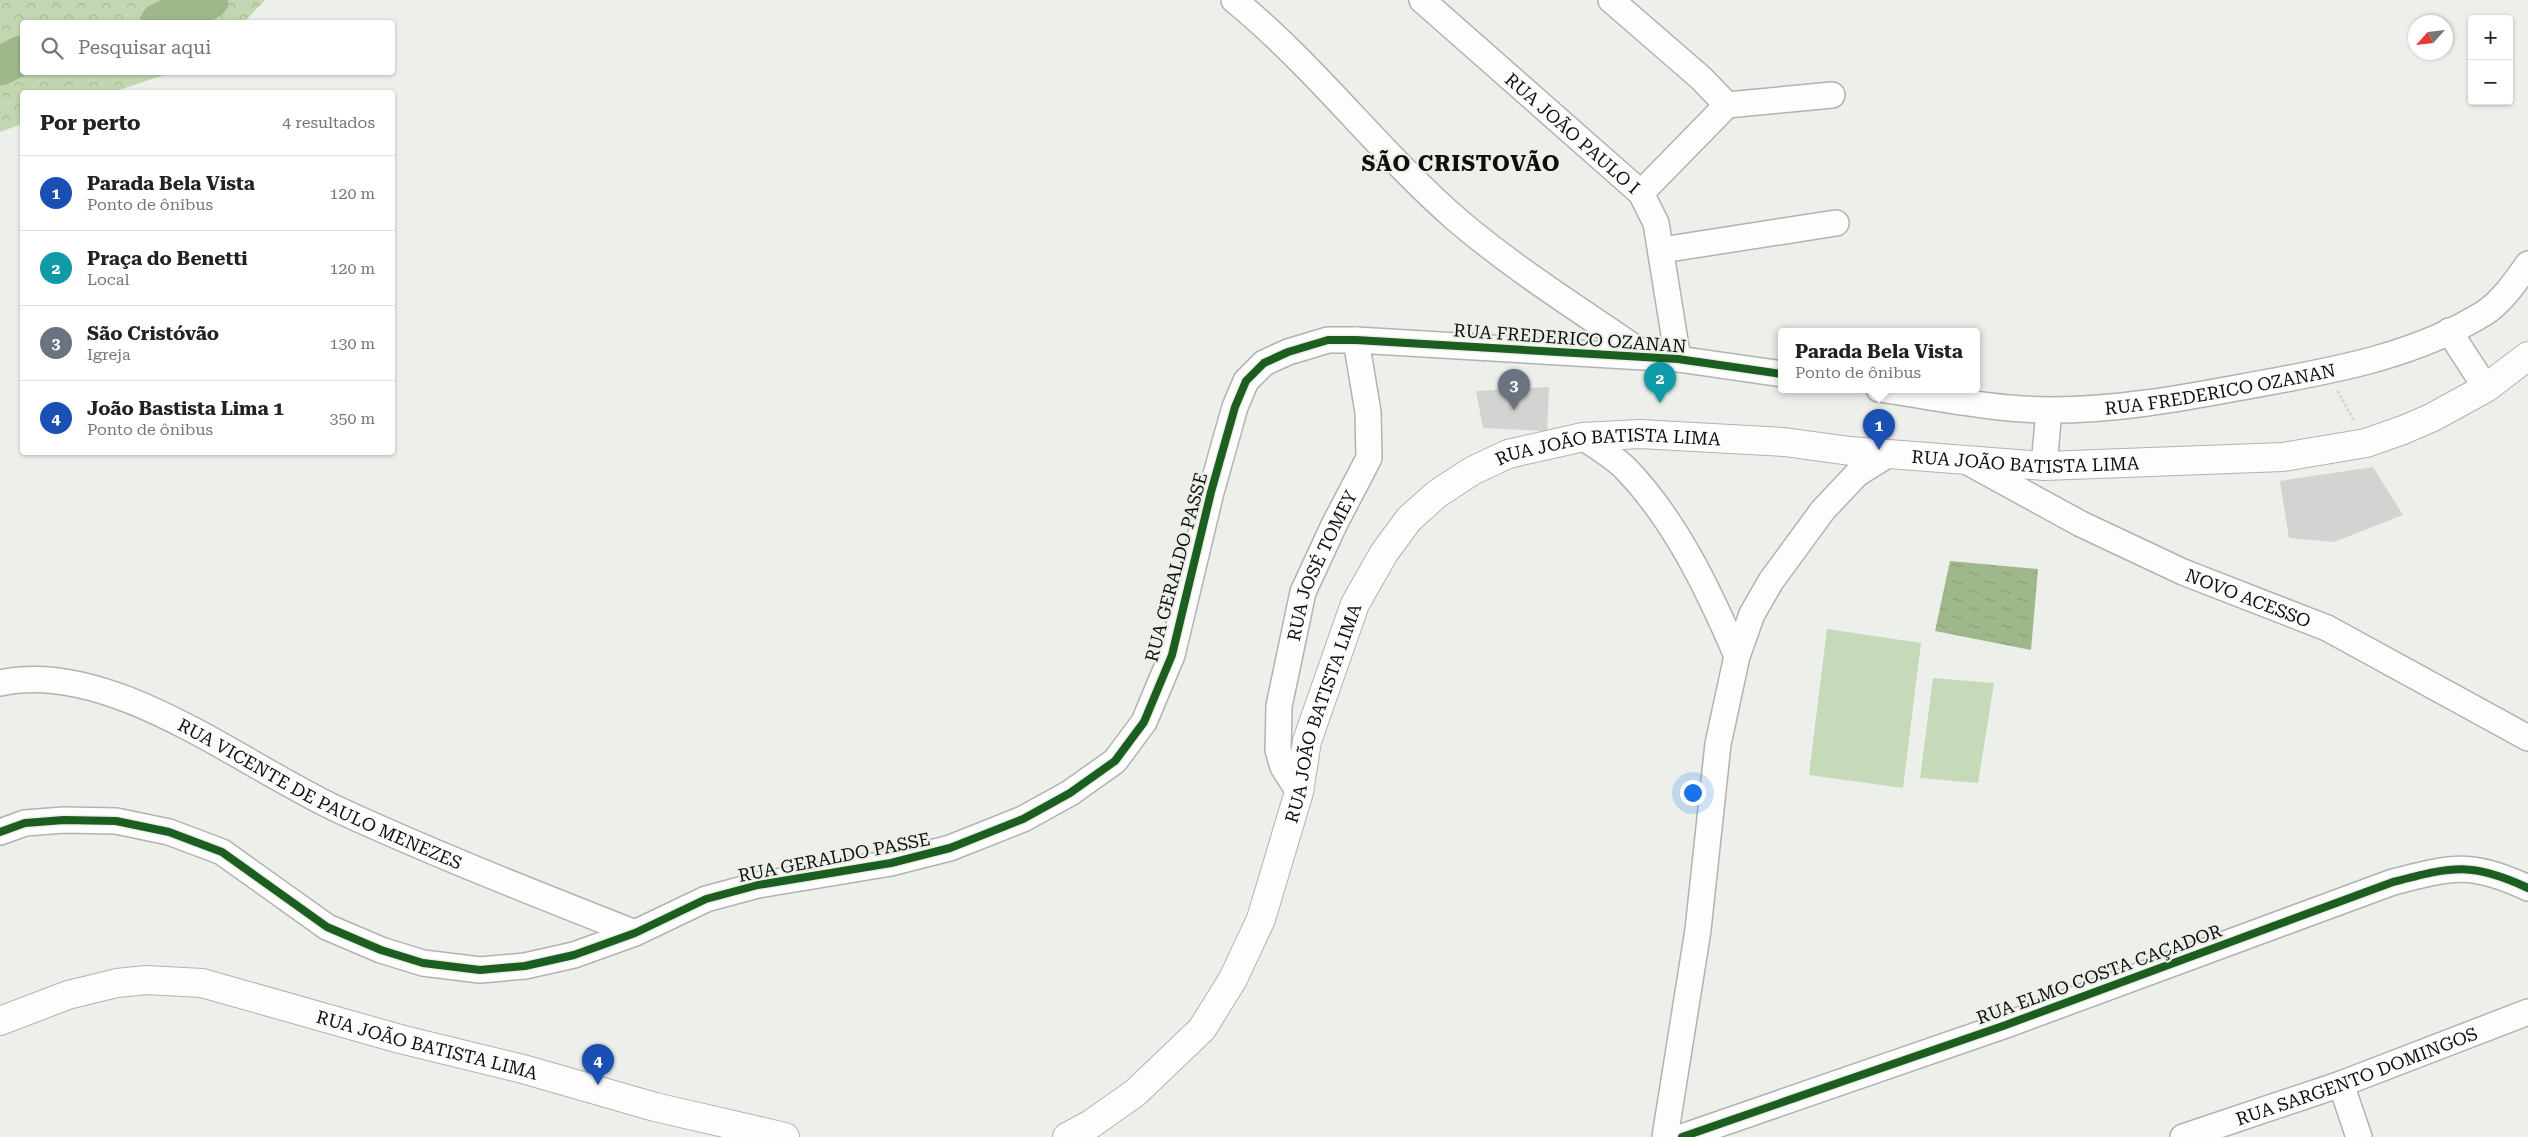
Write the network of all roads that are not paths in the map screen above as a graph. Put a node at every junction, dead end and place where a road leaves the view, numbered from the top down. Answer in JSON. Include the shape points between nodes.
{"nodes":[{"id":1,"x":1234,"y":0,"type":"edge"},
{"id":2,"x":1422,"y":0,"type":"edge"},
{"id":3,"x":1611,"y":0,"type":"edge"},
{"id":4,"x":1832,"y":95,"type":"dead end"},
{"id":5,"x":1727,"y":105,"type":"junction"},
{"id":6,"x":1641,"y":193,"type":"junction"},
{"id":7,"x":1836,"y":223,"type":"dead end"},
{"id":8,"x":1662,"y":250,"type":"junction"},
{"id":9,"x":2528,"y":264,"type":"edge"},
{"id":10,"x":2449,"y":331,"type":"junction"},
{"id":11,"x":1356,"y":340,"type":"junction"},
{"id":12,"x":1648,"y":356,"type":"junction"},
{"id":13,"x":2528,"y":356,"type":"edge"},
{"id":14,"x":1678,"y":358,"type":"junction"},
{"id":15,"x":1778,"y":373,"type":"edge"},
{"id":16,"x":2486,"y":388,"type":"junction"},
{"id":17,"x":1906,"y":393,"type":"edge"},
{"id":18,"x":2049,"y":410,"type":"junction"},
{"id":19,"x":1583,"y":437,"type":"junction"},
{"id":20,"x":1889,"y":454,"type":"junction"},
{"id":21,"x":1966,"y":461,"type":"junction"},
{"id":22,"x":2044,"y":466,"type":"junction"},
{"id":23,"x":1737,"y":656,"type":"junction"},
{"id":24,"x":0,"y":683,"type":"edge"},
{"id":25,"x":2528,"y":738,"type":"edge"},
{"id":26,"x":1299,"y":792,"type":"junction"},
{"id":27,"x":0,"y":832,"type":"edge"},
{"id":28,"x":2528,"y":888,"type":"edge"},
{"id":29,"x":635,"y":933,"type":"junction"},
{"id":30,"x":2528,"y":1012,"type":"edge"},
{"id":31,"x":0,"y":1021,"type":"edge"},
{"id":32,"x":2341,"y":1084,"type":"junction"},
{"id":33,"x":786,"y":1137,"type":"edge"},
{"id":34,"x":1067,"y":1137,"type":"edge"},
{"id":35,"x":1665,"y":1137,"type":"edge"},
{"id":36,"x":1682,"y":1137,"type":"edge"},
{"id":37,"x":2183,"y":1137,"type":"edge"},
{"id":38,"x":2359,"y":1137,"type":"edge"}],
"edges":[{"from":1,"to":12,"type":"street","via":[[1457,219],[1515,267]]},
{"from":2,"to":6,"type":"street","name":"RUA JOÃO PAULO I"},
{"from":3,"to":5,"type":"street","via":[[1701,78]]},
{"from":4,"to":5,"type":"street"},
{"from":5,"to":6,"type":"street"},
{"from":6,"to":8,"type":"street","name":"RUA JOÃO PAULO I","via":[[1656,223]]},
{"from":7,"to":8,"type":"street"},
{"from":8,"to":14,"type":"street","name":"RUA JOÃO PAULO I"},
{"from":9,"to":10,"type":"street","name":"RUA FREDERICO OZANAN","via":[[2511,288],[2487,311]]},
{"from":10,"to":16,"type":"street"},
{"from":10,"to":18,"type":"street","name":"RUA FREDERICO OZANAN","via":[[2407,349],[2328,372],[2162,402],[2100,409]]},
{"from":11,"to":12,"type":"street","name":"RUA FREDERICO OZANAN"},
{"from":11,"to":26,"type":"street","name":"RUA JOSÉ TOMEY","via":[[1368,412],[1369,458],[1303,592],[1279,706],[1278,750],[1283,767]]},
{"from":11,"to":29,"type":"street","name":"RUA GERALDO PASSE","via":[[1328,340],[1288,352],[1264,364],[1246,381],[1210,492],[1172,655],[1144,722],[1115,761],[1070,793],[1023,819],[950,848],[891,863],[706,899]]},
{"from":12,"to":14,"type":"street","name":"RUA FREDERICO OZANAN"},
{"from":13,"to":16,"type":"street","name":"RUA JOÃO BATISTA LIMA"},
{"from":14,"to":15,"type":"street","name":"RUA FREDERICO OZANAN"},
{"from":16,"to":22,"type":"street","name":"RUA JOÃO BATISTA LIMA","via":[[2431,418],[2366,444],[2282,457]]},
{"from":17,"to":18,"type":"street","name":"RUA FREDERICO OZANAN"},
{"from":18,"to":22,"type":"street"},
{"from":19,"to":20,"type":"street","name":"RUA JOÃO BATISTA LIMA","via":[[1640,434]]},
{"from":19,"to":23,"type":"street","via":[[1625,468],[1655,502],[1702,582]]},
{"from":19,"to":26,"type":"street","name":"RUA JOÃO BATISTA LIMA","via":[[1508,454],[1472,471],[1437,494],[1409,519],[1384,553],[1355,604],[1307,741]]},
{"from":20,"to":21,"type":"street","name":"RUA JOÃO BATISTA LIMA"},
{"from":20,"to":23,"type":"street","via":[[1857,474],[1823,510],[1771,581],[1752,614]]},
{"from":21,"to":22,"type":"street","name":"RUA JOÃO BATISTA LIMA"},
{"from":21,"to":25,"type":"street","name":"NOVO ACESSO","via":[[2081,524],[2183,572],[2327,628]]},
{"from":23,"to":35,"type":"street","via":[[1718,744],[1698,930]]},
{"from":24,"to":29,"type":"street","name":"RUA VICENTE DE PAULO MENEZES","via":[[39,679],[76,683],[161,714],[338,810],[435,853]]},
{"from":26,"to":34,"type":"street","name":"RUA JOÃO BATISTA LIMA","via":[[1261,919],[1234,979],[1202,1029],[1135,1093]]},
{"from":27,"to":29,"type":"street","name":"RUA GERALDO PASSE","via":[[25,823],[64,820],[116,821],[168,832],[222,852],[327,927],[381,950],[423,963],[480,970],[525,966],[574,955]]},
{"from":28,"to":36,"type":"street","name":"RUA ELMO COSTA CAÇADOR","via":[[2465,867],[2442,869],[2393,882],[2004,1026]]},
{"from":30,"to":32,"type":"street","name":"RUA SARGENTO DOMINGOS"},
{"from":31,"to":33,"type":"street","name":"RUA JOÃO BATISTA LIMA","via":[[68,994],[146,980],[202,983],[655,1107]]},
{"from":32,"to":37,"type":"street","name":"RUA SARGENTO DOMINGOS"},
{"from":32,"to":38,"type":"street"}]}
